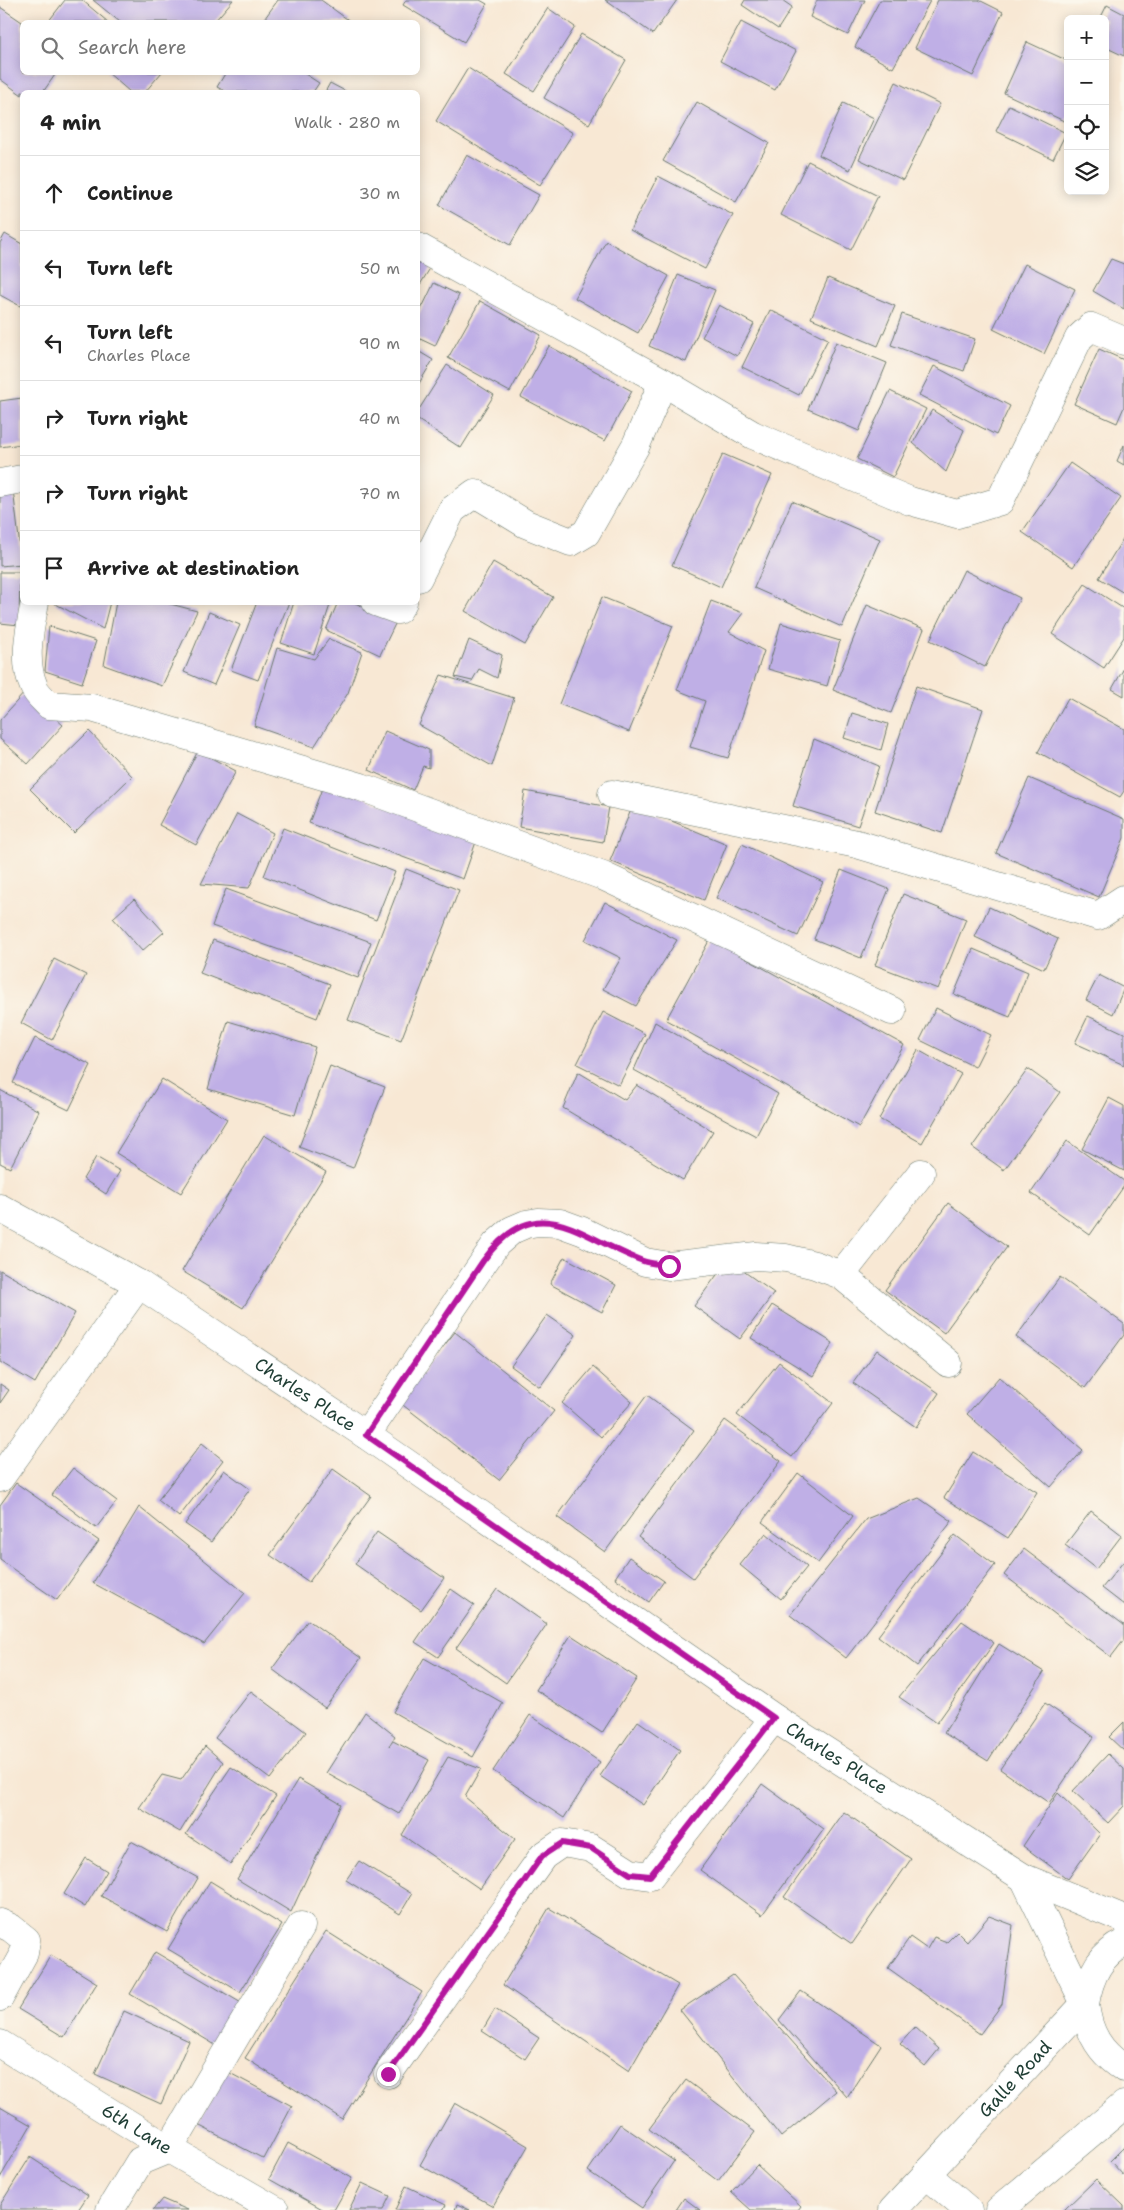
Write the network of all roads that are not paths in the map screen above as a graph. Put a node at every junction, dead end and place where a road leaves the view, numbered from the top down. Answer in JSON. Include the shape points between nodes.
{"nodes":[{"id":1,"x":420,"y":248,"type":"edge"},
{"id":2,"x":1124,"y":341,"type":"edge"},
{"id":3,"x":663,"y":382,"type":"junction"},
{"id":4,"x":20,"y":479,"type":"edge"},
{"id":5,"x":0,"y":483,"type":"edge"},
{"id":6,"x":420,"y":574,"type":"edge"},
{"id":7,"x":34,"y":605,"type":"edge"},
{"id":8,"x":384,"y":605,"type":"edge"},
{"id":9,"x":401,"y":605,"type":"edge"},
{"id":10,"x":612,"y":794,"type":"dead end"},
{"id":11,"x":1124,"y":899,"type":"edge"},
{"id":12,"x":892,"y":1011,"type":"dead end"},
{"id":13,"x":920,"y":1173,"type":"dead end"},
{"id":14,"x":0,"y":1208,"type":"edge"},
{"id":15,"x":841,"y":1275,"type":"junction"},
{"id":16,"x":139,"y":1284,"type":"junction"},
{"id":17,"x":948,"y":1363,"type":"dead end"},
{"id":18,"x":366,"y":1435,"type":"junction"},
{"id":19,"x":0,"y":1478,"type":"edge"},
{"id":20,"x":774,"y":1718,"type":"junction"},
{"id":21,"x":1024,"y":1878,"type":"junction"},
{"id":22,"x":1124,"y":1919,"type":"edge"},
{"id":23,"x":0,"y":1923,"type":"edge"},
{"id":24,"x":301,"y":1926,"type":"dead end"},
{"id":25,"x":1124,"y":1943,"type":"edge"},
{"id":26,"x":0,"y":1997,"type":"edge"},
{"id":27,"x":1085,"y":2004,"type":"junction"},
{"id":28,"x":0,"y":2044,"type":"edge"},
{"id":29,"x":1124,"y":2068,"type":"edge"},
{"id":30,"x":388,"y":2074,"type":"dead end"},
{"id":31,"x":1124,"y":2105,"type":"edge"},
{"id":32,"x":169,"y":2149,"type":"junction"},
{"id":33,"x":926,"y":2174,"type":"junction"},
{"id":34,"x":110,"y":2210,"type":"edge"},
{"id":35,"x":275,"y":2210,"type":"edge"},
{"id":36,"x":893,"y":2210,"type":"edge"},
{"id":37,"x":968,"y":2210,"type":"edge"},
{"id":38,"x":999,"y":2210,"type":"edge"}],
"edges":[{"from":1,"to":3,"type":"main road"},
{"from":2,"to":3,"type":"main road","via":[[1091,327],[1079,338],[1000,501],[957,514],[910,501],[753,435]]},
{"from":3,"to":6,"type":"main road","via":[[636,445],[586,533],[571,542],[548,534],[475,493],[452,510]]},
{"from":4,"to":5,"type":"main road"},
{"from":7,"to":12,"type":"main road","via":[[27,644],[30,668],[34,688],[49,705],[92,708],[370,791],[603,876]]},
{"from":8,"to":9,"type":"main road","via":[[398,610]]},
{"from":10,"to":11,"type":"main road","via":[[857,844],[1098,916]]},
{"from":13,"to":15,"type":"main road"},
{"from":14,"to":16,"type":"main road","name":"Charles Place"},
{"from":15,"to":17,"type":"main road"},
{"from":15,"to":18,"type":"main road","via":[[786,1258],[756,1256],[669,1266],[645,1262],[560,1223],[526,1224],[512,1230],[496,1244]]},
{"from":16,"to":18,"type":"main road","name":"Charles Place"},
{"from":16,"to":19,"type":"main road"},
{"from":18,"to":20,"type":"main road","name":"Charles Place"},
{"from":20,"to":21,"type":"main road","name":"Charles Place"},
{"from":20,"to":30,"type":"main road","via":[[650,1876],[630,1874],[591,1848],[562,1843],[542,1856]]},
{"from":21,"to":22,"type":"main road","name":"Charles Place"},
{"from":21,"to":27,"type":"main road"},
{"from":23,"to":26,"type":"main road","via":[[26,1940],[24,1954]]},
{"from":24,"to":32,"type":"main road"},
{"from":25,"to":27,"type":"main road","name":"Galle Road","via":[[1103,1958],[1092,1974]]},
{"from":27,"to":29,"type":"main road","via":[[1087,2019],[1098,2045]]},
{"from":27,"to":33,"type":"main road","name":"Galle Road"},
{"from":28,"to":32,"type":"main road","name":"6th Lane"},
{"from":31,"to":38,"type":"main road"},
{"from":32,"to":34,"type":"main road","via":[[140,2162]]},
{"from":32,"to":35,"type":"main road","name":"6th Lane"},
{"from":33,"to":36,"type":"main road","name":"Galle Road"},
{"from":33,"to":37,"type":"main road"}]}
